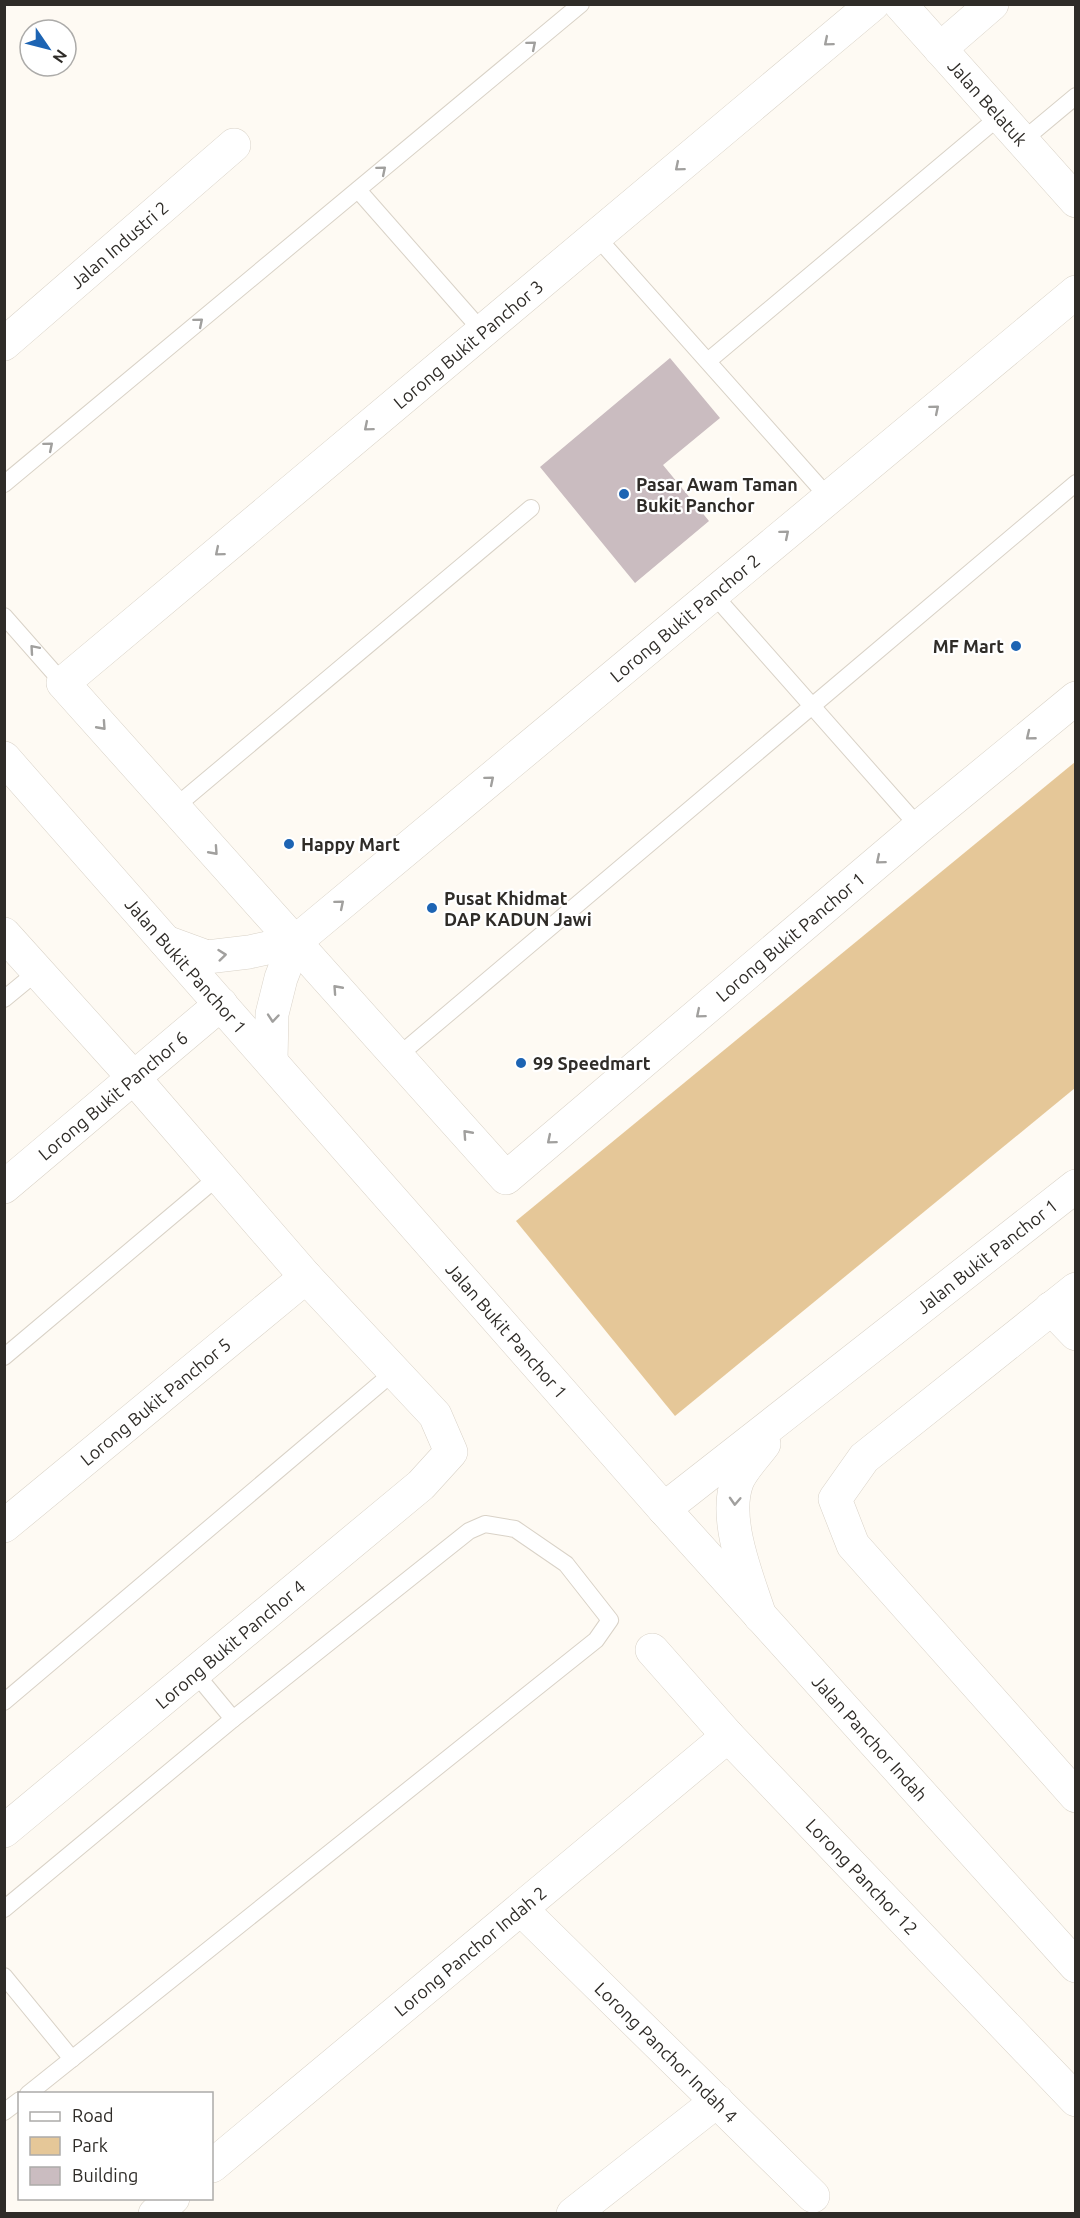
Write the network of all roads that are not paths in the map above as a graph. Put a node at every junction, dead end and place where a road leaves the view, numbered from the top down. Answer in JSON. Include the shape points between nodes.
{"nodes":[{"id":1,"x":581,"y":4,"type":"edge"},
{"id":2,"x":873,"y":4,"type":"edge"},
{"id":3,"x":900,"y":4,"type":"edge"},
{"id":4,"x":992,"y":4,"type":"edge"},
{"id":5,"x":940,"y":49,"type":"junction"},
{"id":6,"x":1076,"y":96,"type":"edge"},
{"id":7,"x":1000,"y":116,"type":"junction"},
{"id":8,"x":1022,"y":141,"type":"junction"},
{"id":9,"x":234,"y":145,"type":"dead end"},
{"id":10,"x":358,"y":190,"type":"junction"},
{"id":11,"x":1076,"y":201,"type":"edge"},
{"id":12,"x":596,"y":236,"type":"junction"},
{"id":13,"x":1076,"y":292,"type":"edge"},
{"id":14,"x":483,"y":331,"type":"junction"},
{"id":15,"x":4,"y":344,"type":"edge"},
{"id":16,"x":708,"y":361,"type":"junction"},
{"id":17,"x":1076,"y":483,"type":"edge"},
{"id":18,"x":4,"y":484,"type":"edge"},
{"id":19,"x":829,"y":498,"type":"junction"},
{"id":20,"x":531,"y":508,"type":"dead end"},
{"id":21,"x":713,"y":594,"type":"junction"},
{"id":22,"x":4,"y":616,"type":"edge"},
{"id":23,"x":63,"y":683,"type":"junction"},
{"id":24,"x":1076,"y":698,"type":"edge"},
{"id":25,"x":812,"y":706,"type":"junction"},
{"id":26,"x":4,"y":758,"type":"edge"},
{"id":27,"x":175,"y":807,"type":"junction"},
{"id":28,"x":919,"y":827,"type":"junction"},
{"id":29,"x":4,"y":934,"type":"edge"},
{"id":30,"x":166,"y":942,"type":"junction"},
{"id":31,"x":295,"y":942,"type":"junction"},
{"id":32,"x":38,"y":971,"type":"junction"},
{"id":33,"x":4,"y":999,"type":"edge"},
{"id":34,"x":221,"y":1004,"type":"junction"},
{"id":35,"x":398,"y":1056,"type":"junction"},
{"id":36,"x":271,"y":1061,"type":"junction"},
{"id":37,"x":133,"y":1077,"type":"junction"},
{"id":38,"x":219,"y":1176,"type":"junction"},
{"id":39,"x":1076,"y":1186,"type":"edge"},
{"id":40,"x":4,"y":1187,"type":"edge"},
{"id":41,"x":306,"y":1277,"type":"junction"},
{"id":42,"x":1063,"y":1298,"type":"edge"},
{"id":43,"x":1076,"y":1334,"type":"edge"},
{"id":44,"x":4,"y":1357,"type":"edge"},
{"id":45,"x":395,"y":1371,"type":"junction"},
{"id":46,"x":784,"y":1416,"type":"junction"},
{"id":47,"x":664,"y":1509,"type":"junction"},
{"id":48,"x":4,"y":1526,"type":"edge"},
{"id":49,"x":760,"y":1616,"type":"junction"},
{"id":50,"x":652,"y":1650,"type":"dead end"},
{"id":51,"x":195,"y":1673,"type":"junction"},
{"id":52,"x":4,"y":1702,"type":"edge"},
{"id":53,"x":234,"y":1719,"type":"junction"},
{"id":54,"x":728,"y":1736,"type":"junction"},
{"id":55,"x":1076,"y":1796,"type":"edge"},
{"id":56,"x":4,"y":1831,"type":"edge"},
{"id":57,"x":4,"y":1909,"type":"edge"},
{"id":58,"x":521,"y":1909,"type":"junction"},
{"id":59,"x":1076,"y":1966,"type":"edge"},
{"id":60,"x":4,"y":1976,"type":"edge"},
{"id":61,"x":72,"y":2059,"type":"junction"},
{"id":62,"x":1069,"y":2079,"type":"edge"},
{"id":63,"x":31,"y":2092,"type":"edge"},
{"id":64,"x":717,"y":2101,"type":"junction"},
{"id":65,"x":18,"y":2102,"type":"edge"},
{"id":66,"x":4,"y":2112,"type":"edge"},
{"id":67,"x":213,"y":2165,"type":"edge"},
{"id":68,"x":813,"y":2196,"type":"dead end"},
{"id":69,"x":172,"y":2200,"type":"edge"},
{"id":70,"x":155,"y":2214,"type":"edge"},
{"id":71,"x":573,"y":2214,"type":"edge"}],
"edges":[{"from":10,"to":1,"type":"lane","one_way":true},
{"from":2,"to":12,"type":"street","name":"Lorong Bukit Panchor 3","one_way":true},
{"from":3,"to":5,"type":"street","name":"Jalan Belatuk"},
{"from":4,"to":5,"type":"street"},
{"from":5,"to":7,"type":"street","name":"Jalan Belatuk"},
{"from":6,"to":8,"type":"lane"},
{"from":7,"to":8,"type":"street","name":"Jalan Belatuk"},
{"from":7,"to":16,"type":"lane"},
{"from":8,"to":11,"type":"street","name":"Jalan Belatuk"},
{"from":9,"to":15,"type":"street","name":"Jalan Industri 2"},
{"from":10,"to":14,"type":"lane"},
{"from":18,"to":10,"type":"lane","one_way":true},
{"from":12,"to":14,"type":"street","name":"Lorong Bukit Panchor 3"},
{"from":12,"to":16,"type":"lane"},
{"from":19,"to":13,"type":"street","name":"Lorong Bukit Panchor 2","one_way":true},
{"from":14,"to":23,"type":"street","name":"Lorong Bukit Panchor 3","one_way":true},
{"from":16,"to":19,"type":"lane"},
{"from":17,"to":25,"type":"lane"},
{"from":21,"to":19,"type":"street","name":"Lorong Bukit Panchor 2","one_way":true},
{"from":20,"to":27,"type":"lane"},
{"from":21,"to":25,"type":"lane"},
{"from":31,"to":21,"type":"street","name":"Lorong Bukit Panchor 2","one_way":true},
{"from":23,"to":22,"type":"lane","one_way":true},
{"from":23,"to":27,"type":"street","one_way":true},
{"from":24,"to":28,"type":"street","name":"Lorong Bukit Panchor 1","one_way":true},
{"from":25,"to":28,"type":"lane"},
{"from":25,"to":35,"type":"lane"},
{"from":26,"to":30,"type":"street","name":"Jalan Bukit Panchor 1"},
{"from":27,"to":31,"type":"street","one_way":true},
{"from":28,"to":35,"type":"street","name":"Lorong Bukit Panchor 1","one_way":true,"via":[[507,1178]]},
{"from":29,"to":32,"type":"street"},
{"from":30,"to":31,"type":"street","one_way":true,"via":[[207,957]]},
{"from":30,"to":34,"type":"street","name":"Jalan Bukit Panchor 1"},
{"from":35,"to":31,"type":"street","one_way":true},
{"from":31,"to":36,"type":"street","one_way":true,"via":[[272,1014]]},
{"from":32,"to":33,"type":"lane"},
{"from":32,"to":37,"type":"street"},
{"from":34,"to":36,"type":"street","name":"Jalan Bukit Panchor 1"},
{"from":34,"to":37,"type":"street","name":"Lorong Bukit Panchor 6"},
{"from":36,"to":47,"type":"street","name":"Jalan Bukit Panchor 1"},
{"from":37,"to":38,"type":"street"},
{"from":37,"to":40,"type":"street","name":"Lorong Bukit Panchor 6"},
{"from":38,"to":41,"type":"street"},
{"from":38,"to":44,"type":"lane"},
{"from":39,"to":46,"type":"street","name":"Jalan Bukit Panchor 1"},
{"from":41,"to":45,"type":"street"},
{"from":41,"to":48,"type":"street","name":"Lorong Bukit Panchor 5"},
{"from":42,"to":43,"type":"street"},
{"from":42,"to":55,"type":"street","via":[[864,1458],[835,1499],[853,1545]]},
{"from":45,"to":51,"type":"street","name":"Lorong Bukit Panchor 4","via":[[435,1415],[450,1452],[421,1485]]},
{"from":45,"to":52,"type":"lane"},
{"from":46,"to":47,"type":"street","name":"Jalan Bukit Panchor 1"},
{"from":46,"to":49,"type":"street","one_way":true,"via":[[738,1480],[733,1499],[736,1532]]},
{"from":47,"to":49,"type":"street","name":"Jalan Panchor Indah"},
{"from":49,"to":59,"type":"street","name":"Jalan Panchor Indah"},
{"from":50,"to":54,"type":"street","name":"Lorong Panchor 12"},
{"from":51,"to":53,"type":"lane"},
{"from":51,"to":56,"type":"street","name":"Lorong Bukit Panchor 4"},
{"from":53,"to":57,"type":"lane"},
{"from":53,"to":61,"type":"lane","via":[[469,1531],[485,1524],[515,1529],[566,1564],[610,1620],[596,1640]]},
{"from":54,"to":58,"type":"street","name":"Lorong Panchor Indah 2"},
{"from":54,"to":62,"type":"street","name":"Lorong Panchor 12"},
{"from":58,"to":64,"type":"street","name":"Lorong Panchor Indah 4"},
{"from":58,"to":67,"type":"street","name":"Lorong Panchor Indah 2"},
{"from":60,"to":61,"type":"lane"},
{"from":61,"to":63,"type":"lane"},
{"from":64,"to":68,"type":"street","name":"Lorong Panchor Indah 4"},
{"from":64,"to":71,"type":"street"},
{"from":65,"to":66,"type":"lane"},
{"from":69,"to":70,"type":"street"}]}
